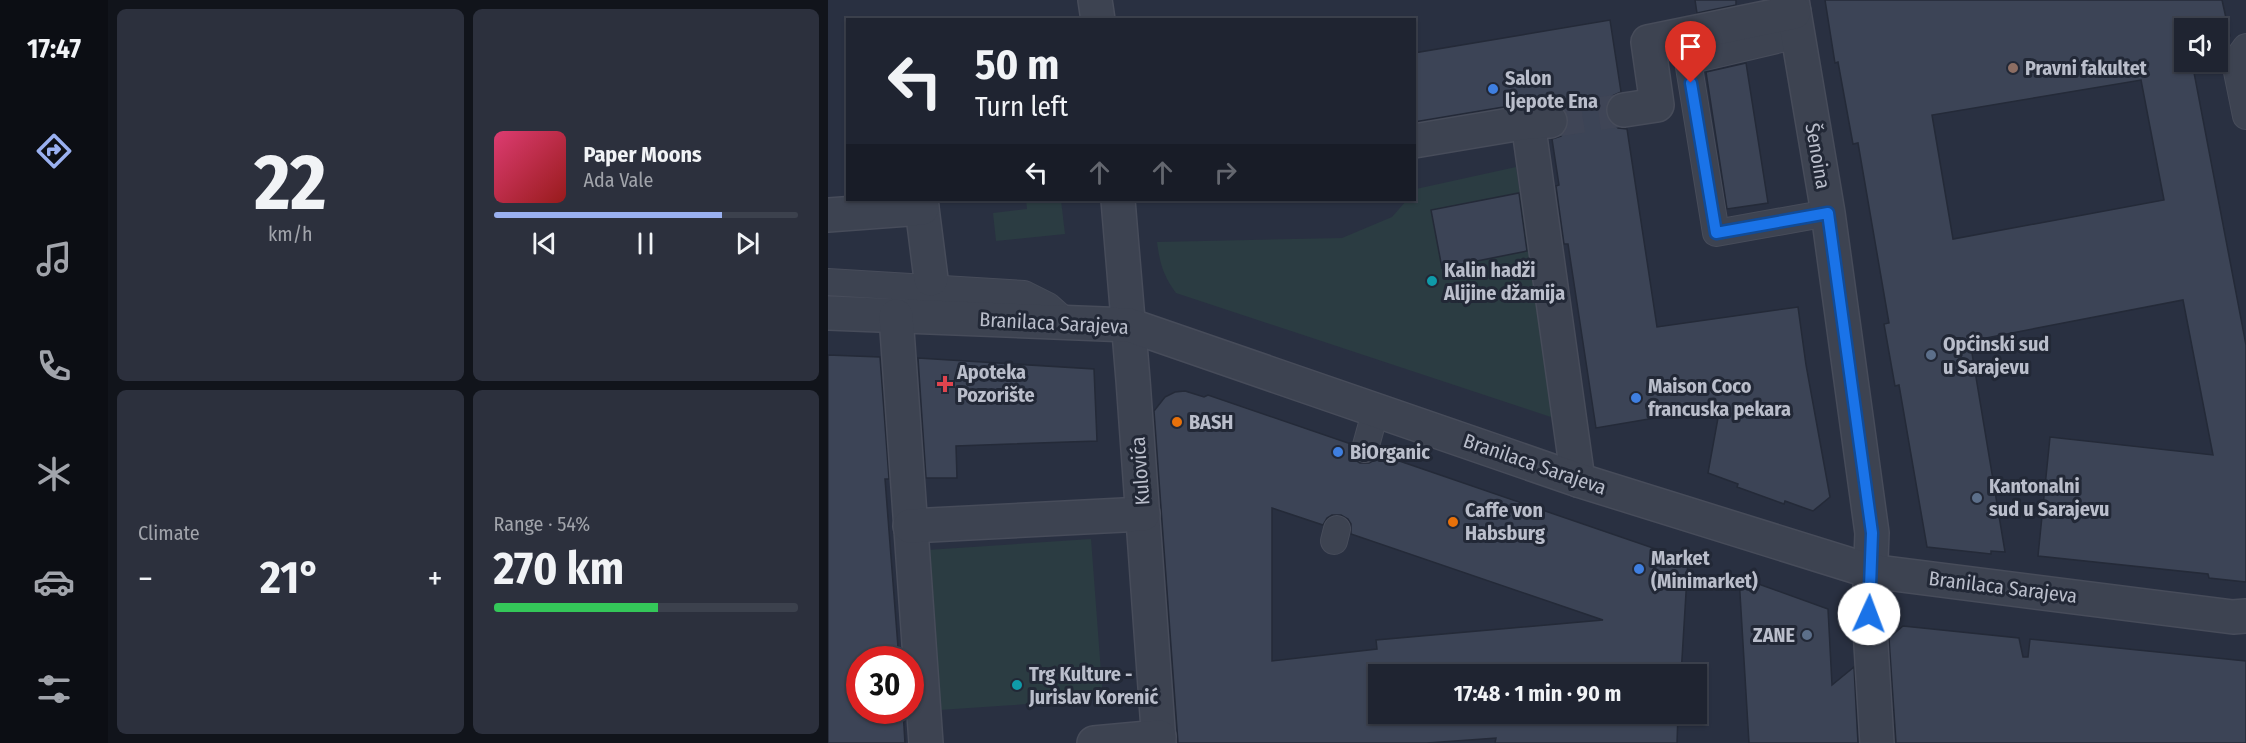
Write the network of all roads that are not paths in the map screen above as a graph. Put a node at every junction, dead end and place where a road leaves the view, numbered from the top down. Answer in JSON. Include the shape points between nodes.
{"nodes":[{"id":1,"x":1095,"y":0,"type":"edge"},
{"id":2,"x":1794,"y":16,"type":"edge"},
{"id":3,"x":1098,"y":18,"type":"edge"},
{"id":4,"x":2246,"y":46,"type":"edge"},
{"id":5,"x":1624,"y":110,"type":"tunnel mouth"},
{"id":6,"x":2246,"y":116,"type":"edge"},
{"id":7,"x":1416,"y":141,"type":"edge"},
{"id":8,"x":1118,"y":201,"type":"edge"},
{"id":9,"x":921,"y":204,"type":"edge"},
{"id":10,"x":1828,"y":213,"type":"junction"},
{"id":11,"x":828,"y":215,"type":"edge"},
{"id":12,"x":931,"y":279,"type":"dead end"},
{"id":13,"x":828,"y":282,"type":"edge"},
{"id":14,"x":828,"y":313,"type":"edge"},
{"id":15,"x":896,"y":316,"type":"junction"},
{"id":16,"x":1066,"y":322,"type":"junction"},
{"id":17,"x":1129,"y":325,"type":"junction"},
{"id":18,"x":1376,"y":409,"type":"junction"},
{"id":19,"x":1365,"y":449,"type":"dead end"},
{"id":20,"x":1578,"y":480,"type":"junction"},
{"id":21,"x":1143,"y":514,"type":"junction"},
{"id":22,"x":910,"y":526,"type":"junction"},
{"id":23,"x":1870,"y":571,"type":"junction"},
{"id":24,"x":2246,"y":616,"type":"edge"},
{"id":25,"x":1159,"y":740,"type":"edge"},
{"id":26,"x":926,"y":743,"type":"edge"},
{"id":27,"x":1094,"y":743,"type":"edge"},
{"id":28,"x":1877,"y":743,"type":"edge"}],
"edges":[{"from":1,"to":3,"type":"street"},
{"from":2,"to":5,"type":"street","via":[[1648,42],[1658,105]]},
{"from":2,"to":10,"type":"street","name":"Šenoina"},
{"from":2,"to":10,"type":"lane","via":[[1688,61],[1716,233]]},
{"from":4,"to":6,"type":"lane","via":[[2235,62]]},
{"from":7,"to":20,"type":"street","via":[[1539,122]]},
{"from":8,"to":17,"type":"street","name":"Kulovića"},
{"from":9,"to":11,"type":"street"},
{"from":9,"to":12,"type":"street"},
{"from":10,"to":23,"type":"street","name":"Šenoina","via":[[1872,533]]},
{"from":13,"to":16,"type":"lane","via":[[1024,294],[1048,306]]},
{"from":14,"to":15,"type":"street","name":"Branilaca Sarajeva"},
{"from":15,"to":16,"type":"street","name":"Branilaca Sarajeva"},
{"from":15,"to":22,"type":"street"},
{"from":16,"to":17,"type":"street","name":"Branilaca Sarajeva"},
{"from":17,"to":18,"type":"street","name":"Branilaca Sarajeva"},
{"from":17,"to":21,"type":"street","name":"Kulovića"},
{"from":18,"to":19,"type":"lane"},
{"from":18,"to":20,"type":"street","name":"Branilaca Sarajeva"},
{"from":20,"to":23,"type":"street","name":"Branilaca Sarajeva"},
{"from":21,"to":22,"type":"street"},
{"from":21,"to":25,"type":"street","name":"Kulovića"},
{"from":22,"to":26,"type":"street"},
{"from":23,"to":24,"type":"street","name":"Branilaca Sarajeva"},
{"from":23,"to":28,"type":"street","name":"Šenoina"},
{"from":25,"to":27,"type":"street"}]}
